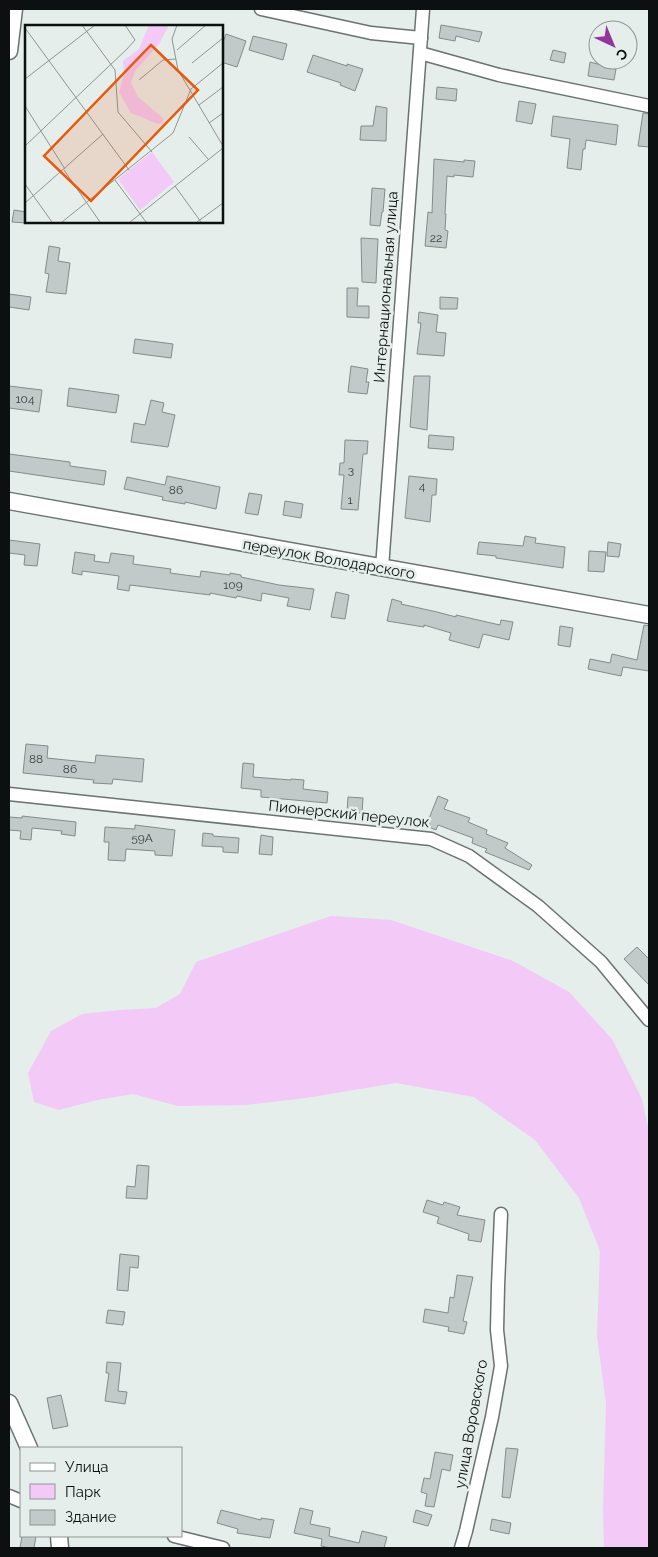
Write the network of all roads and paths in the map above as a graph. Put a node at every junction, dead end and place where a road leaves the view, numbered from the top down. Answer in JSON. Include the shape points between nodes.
{"nodes":[{"id":1,"x":14,"y":9,"type":"edge"},
{"id":2,"x":262,"y":9,"type":"edge"},
{"id":3,"x":423,"y":9,"type":"edge"},
{"id":4,"x":421,"y":38,"type":"junction"},
{"id":5,"x":9,"y":50,"type":"edge"},
{"id":6,"x":420,"y":53,"type":"junction"},
{"id":7,"x":649,"y":106,"type":"edge"},
{"id":8,"x":9,"y":501,"type":"edge"},
{"id":9,"x":382,"y":568,"type":"junction"},
{"id":10,"x":649,"y":615,"type":"edge"},
{"id":11,"x":9,"y":794,"type":"edge"},
{"id":12,"x":649,"y":1020,"type":"edge"},
{"id":13,"x":501,"y":1214,"type":"dead end"},
{"id":14,"x":9,"y":1403,"type":"edge"},
{"id":15,"x":29,"y":1447,"type":"edge"},
{"id":16,"x":178,"y":1537,"type":"edge"},
{"id":17,"x":223,"y":1548,"type":"edge"},
{"id":18,"x":461,"y":1548,"type":"edge"}],
"edges":[{"from":1,"to":5,"type":"street"},
{"from":2,"to":4,"type":"street","via":[[371,33]]},
{"from":3,"to":4,"type":"street","name":"Интернациональная улица"},
{"from":4,"to":6,"type":"street","name":"Интернациональная улица"},
{"from":6,"to":7,"type":"street","via":[[499,75]]},
{"from":6,"to":9,"type":"street","name":"Интернациональная улица"},
{"from":8,"to":9,"type":"street","name":"переулок Володарского"},
{"from":9,"to":10,"type":"street","name":"переулок Володарского"},
{"from":11,"to":12,"type":"street","name":"Пионерский переулок","via":[[431,839],[469,856],[538,906],[601,962]]},
{"from":13,"to":18,"type":"street","name":"улица Воровского","via":[[497,1330],[501,1366]]},
{"from":14,"to":15,"type":"street"},
{"from":16,"to":17,"type":"street"}]}
